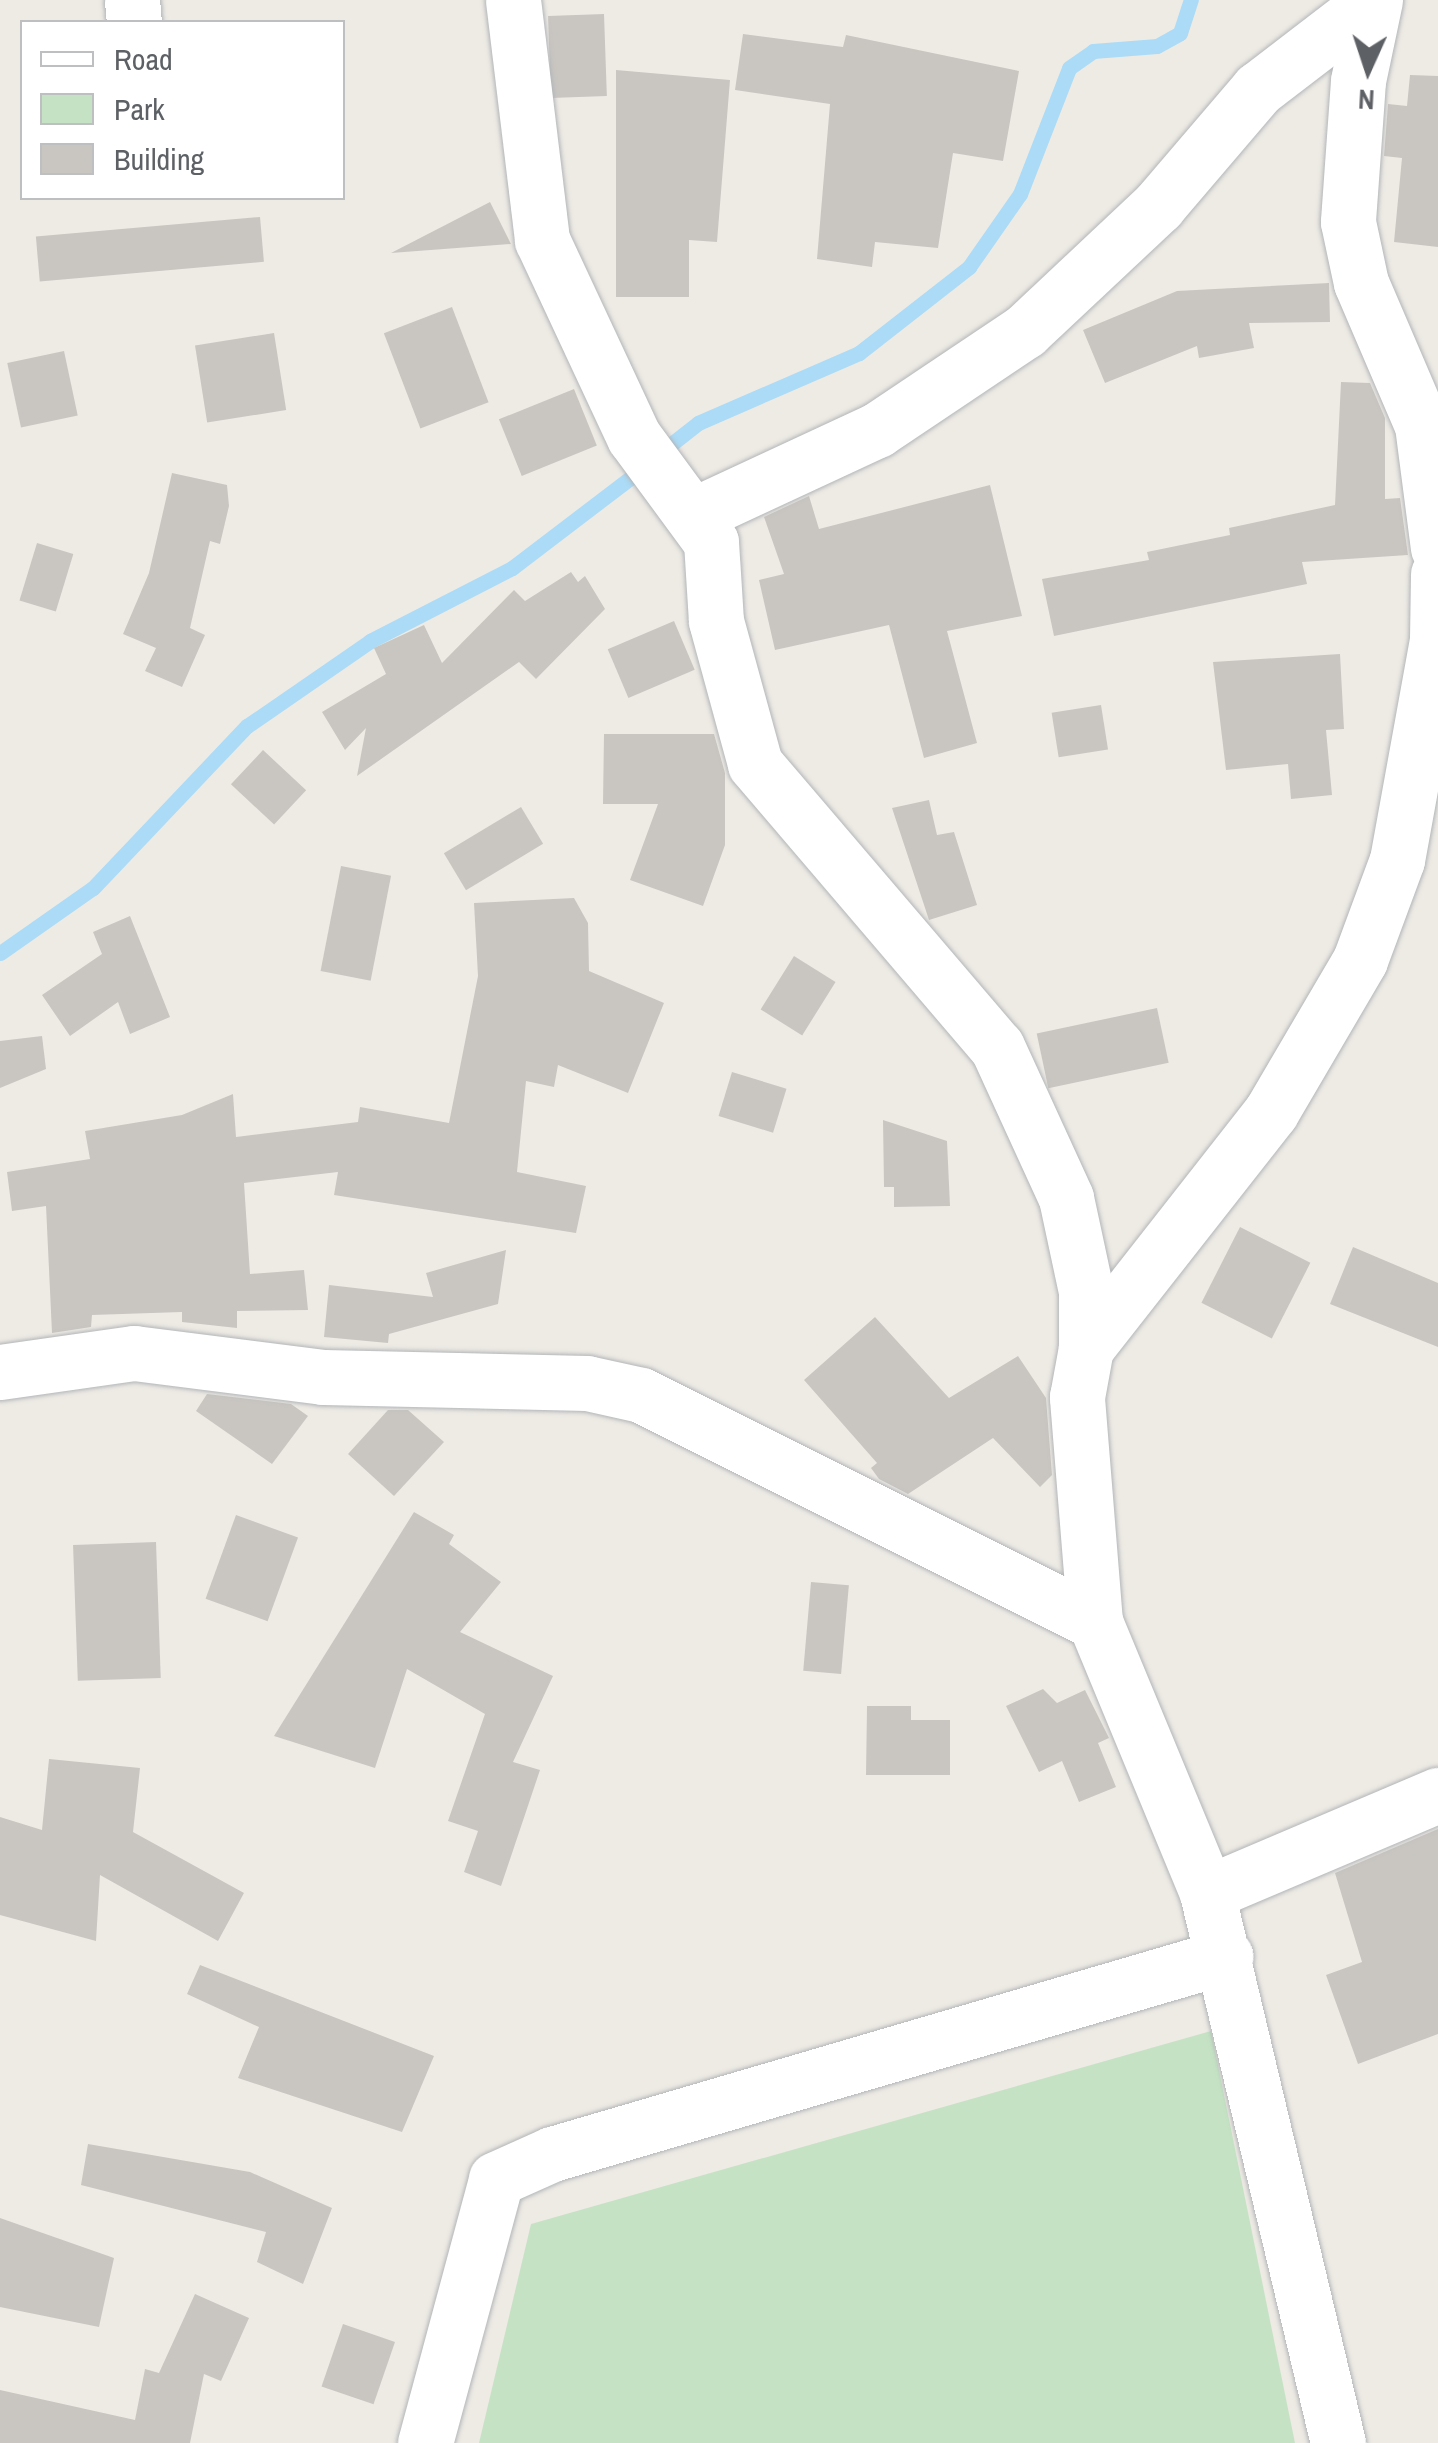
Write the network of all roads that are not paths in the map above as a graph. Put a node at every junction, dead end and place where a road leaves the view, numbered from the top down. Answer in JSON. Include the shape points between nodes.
{"nodes":[{"id":1,"x":512,"y":0,"type":"edge"},
{"id":2,"x":1375,"y":0,"type":"edge"},
{"id":3,"x":696,"y":514,"type":"junction"},
{"id":4,"x":1438,"y":548,"type":"edge"},
{"id":5,"x":1438,"y":574,"type":"edge"},
{"id":6,"x":1086,"y":1348,"type":"junction"},
{"id":7,"x":0,"y":1372,"type":"edge"},
{"id":8,"x":1095,"y":1622,"type":"junction"},
{"id":9,"x":1438,"y":1795,"type":"edge"},
{"id":10,"x":1208,"y":1893,"type":"junction"},
{"id":11,"x":1226,"y":1956,"type":"junction"},
{"id":12,"x":425,"y":2443,"type":"edge"},
{"id":13,"x":1338,"y":2443,"type":"edge"}],
"edges":[{"from":1,"to":3,"type":"street","via":[[552,266],[634,436]]},
{"from":2,"to":3,"type":"street","via":[[1258,89],[1158,206],[1025,331],[877,430]]},
{"from":2,"to":4,"type":"street","via":[[1358,82],[1348,222],[1361,284],[1422,425]]},
{"from":3,"to":6,"type":"street","via":[[718,571],[716,621],[755,764],[997,1047],[1066,1198],[1086,1291]]},
{"from":5,"to":6,"type":"street","via":[[1437,639],[1397,860],[1360,960],[1271,1112]]},
{"from":6,"to":8,"type":"street","via":[[1077,1396]]},
{"from":7,"to":8,"type":"street","via":[[134,1353],[323,1378],[586,1383],[641,1395]]},
{"from":8,"to":10,"type":"street"},
{"from":9,"to":10,"type":"street"},
{"from":10,"to":11,"type":"street"},
{"from":11,"to":12,"type":"street","via":[[552,2154],[496,2179]]},
{"from":11,"to":13,"type":"street"}]}
